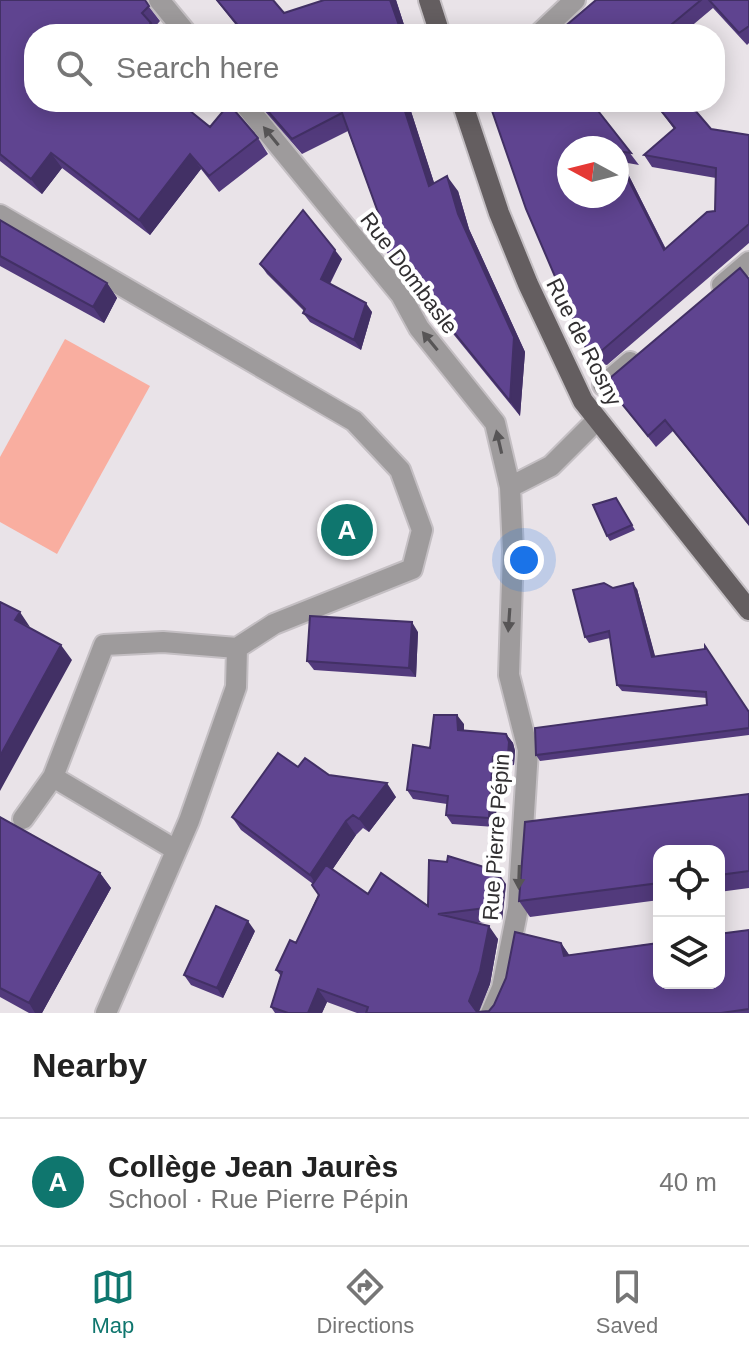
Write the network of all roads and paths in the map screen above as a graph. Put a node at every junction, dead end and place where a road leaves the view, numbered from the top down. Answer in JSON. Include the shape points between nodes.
{"nodes":[{"id":1,"x":159,"y":0,"type":"edge"},
{"id":2,"x":429,"y":0,"type":"edge"},
{"id":3,"x":575,"y":0,"type":"edge"},
{"id":4,"x":179,"y":24,"type":"edge"},
{"id":5,"x":437,"y":24,"type":"edge"},
{"id":6,"x":550,"y":24,"type":"edge"},
{"id":7,"x":251,"y":112,"type":"edge"},
{"id":8,"x":467,"y":112,"type":"edge"},
{"id":9,"x":0,"y":215,"type":"edge"},
{"id":10,"x":749,"y":262,"type":"edge"},
{"id":11,"x":700,"y":303,"type":"edge"},
{"id":12,"x":652,"y":344,"type":"edge"},
{"id":13,"x":603,"y":385,"type":"dead end"},
{"id":14,"x":596,"y":421,"type":"junction"},
{"id":15,"x":510,"y":487,"type":"junction"},
{"id":16,"x":749,"y":610,"type":"edge"},
{"id":17,"x":237,"y":648,"type":"junction"},
{"id":18,"x":53,"y":777,"type":"junction"},
{"id":19,"x":23,"y":819,"type":"dead end"},
{"id":20,"x":176,"y":850,"type":"junction"},
{"id":21,"x":106,"y":1013,"type":"edge"},
{"id":22,"x":491,"y":1013,"type":"edge"}],
"edges":[{"from":1,"to":4,"type":"street"},
{"from":2,"to":5,"type":"main road"},
{"from":3,"to":6,"type":"street"},
{"from":15,"to":7,"type":"street","name":"Rue Dombasle","one_way":true,"via":[[495,423],[419,328],[401,295]]},
{"from":8,"to":14,"type":"main road","name":"Rue de Rosny","via":[[528,284]]},
{"from":9,"to":17,"type":"street","via":[[354,421],[400,470],[422,530],[412,569],[274,624]]},
{"from":10,"to":11,"type":"street"},
{"from":12,"to":13,"type":"street"},
{"from":14,"to":15,"type":"street","via":[[551,466]]},
{"from":14,"to":16,"type":"main road","name":"Rue de Rosny"},
{"from":15,"to":22,"type":"street","name":"Rue Pierre Pépin","one_way":true,"via":[[509,675],[528,750],[518,908],[502,988]]},
{"from":17,"to":18,"type":"street","via":[[163,642],[104,645]]},
{"from":17,"to":20,"type":"street","via":[[236,687]]},
{"from":18,"to":19,"type":"street"},
{"from":18,"to":20,"type":"street"},
{"from":20,"to":21,"type":"street"}]}
